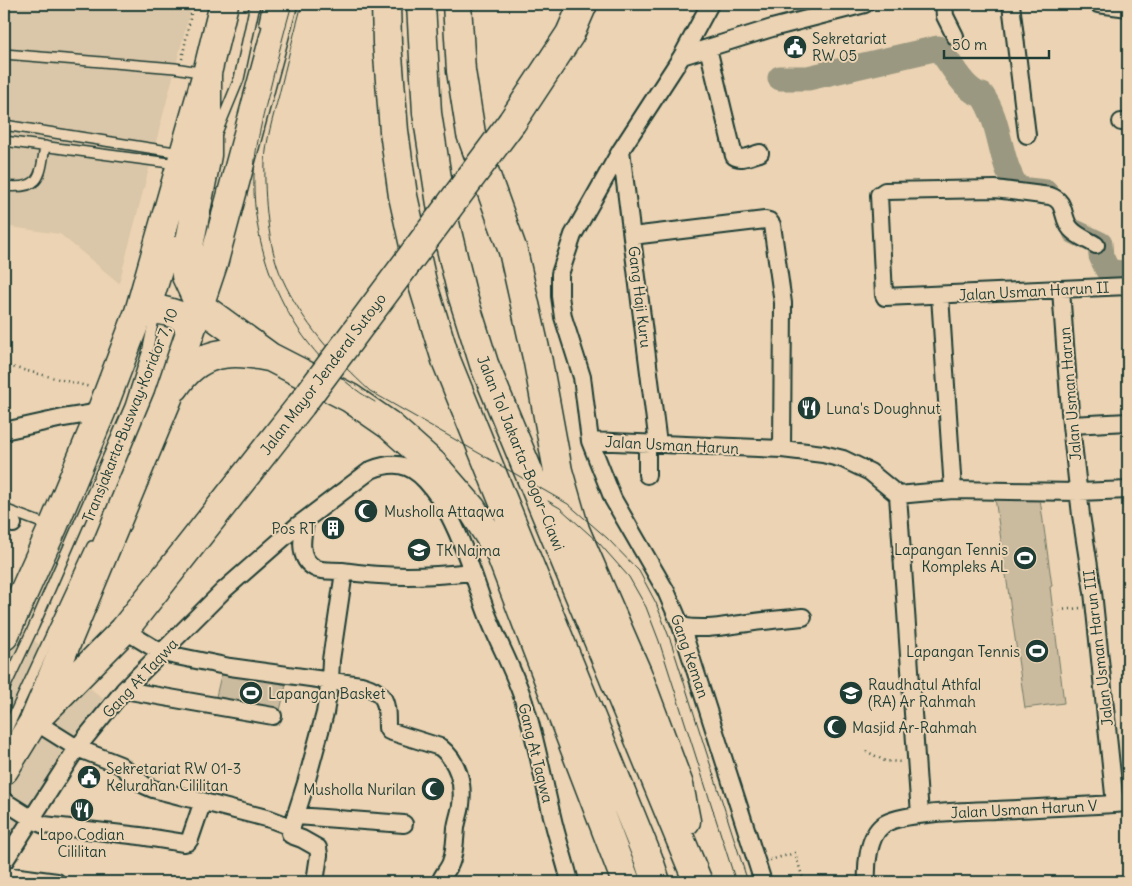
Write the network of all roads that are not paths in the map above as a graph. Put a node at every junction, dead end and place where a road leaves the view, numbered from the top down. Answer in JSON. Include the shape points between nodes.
{"nodes":[{"id":1,"x":224,"y":4,"type":"edge"},
{"id":2,"x":255,"y":4,"type":"edge"},
{"id":3,"x":268,"y":4,"type":"edge"},
{"id":4,"x":283,"y":4,"type":"edge"},
{"id":5,"x":386,"y":4,"type":"edge"},
{"id":6,"x":421,"y":4,"type":"edge"},
{"id":7,"x":457,"y":4,"type":"edge"},
{"id":8,"x":583,"y":4,"type":"edge"},
{"id":9,"x":710,"y":4,"type":"edge"},
{"id":10,"x":861,"y":4,"type":"edge"},
{"id":11,"x":864,"y":4,"type":"edge"},
{"id":12,"x":944,"y":4,"type":"edge"},
{"id":13,"x":1011,"y":4,"type":"edge"},
{"id":14,"x":1098,"y":4,"type":"edge"},
{"id":15,"x":832,"y":7,"type":"edge"},
{"id":16,"x":1128,"y":8,"type":"edge"},
{"id":17,"x":262,"y":32,"type":"dead end"},
{"id":18,"x":955,"y":36,"type":"dead end"},
{"id":19,"x":708,"y":48,"type":"junction"},
{"id":20,"x":4,"y":54,"type":"edge"},
{"id":21,"x":682,"y":56,"type":"junction"},
{"id":22,"x":207,"y":73,"type":"junction"},
{"id":23,"x":4,"y":125,"type":"edge"},
{"id":24,"x":1027,"y":135,"type":"dead end"},
{"id":25,"x":4,"y":141,"type":"edge"},
{"id":26,"x":45,"y":146,"type":"junction"},
{"id":27,"x":621,"y":150,"type":"junction"},
{"id":28,"x":760,"y":153,"type":"dead end"},
{"id":29,"x":191,"y":157,"type":"junction"},
{"id":30,"x":4,"y":186,"type":"edge"},
{"id":31,"x":187,"y":208,"type":"dead end"},
{"id":32,"x":179,"y":234,"type":"dead end"},
{"id":33,"x":632,"y":236,"type":"junction"},
{"id":34,"x":1096,"y":245,"type":"dead end"},
{"id":35,"x":1128,"y":286,"type":"edge"},
{"id":36,"x":1061,"y":290,"type":"junction"},
{"id":37,"x":940,"y":296,"type":"junction"},
{"id":38,"x":190,"y":309,"type":"junction"},
{"id":39,"x":148,"y":311,"type":"junction"},
{"id":40,"x":270,"y":357,"type":"junction"},
{"id":41,"x":168,"y":398,"type":"junction"},
{"id":42,"x":105,"y":402,"type":"junction"},
{"id":43,"x":1128,"y":422,"type":"edge"},
{"id":44,"x":1071,"y":425,"type":"junction"},
{"id":45,"x":4,"y":431,"type":"edge"},
{"id":46,"x":590,"y":441,"type":"junction"},
{"id":47,"x":652,"y":444,"type":"junction"},
{"id":48,"x":782,"y":449,"type":"junction"},
{"id":49,"x":647,"y":475,"type":"dead end"},
{"id":50,"x":953,"y":490,"type":"junction"},
{"id":51,"x":1128,"y":490,"type":"edge"},
{"id":52,"x":1079,"y":492,"type":"junction"},
{"id":53,"x":898,"y":495,"type":"junction"},
{"id":54,"x":4,"y":509,"type":"edge"},
{"id":55,"x":306,"y":520,"type":"junction"},
{"id":56,"x":53,"y":527,"type":"junction"},
{"id":57,"x":97,"y":536,"type":"dead end"},
{"id":58,"x":344,"y":572,"type":"junction"},
{"id":59,"x":472,"y":572,"type":"junction"},
{"id":60,"x":803,"y":617,"type":"dead end"},
{"id":61,"x":681,"y":626,"type":"junction"},
{"id":62,"x":124,"y":630,"type":"junction"},
{"id":63,"x":4,"y":636,"type":"edge"},
{"id":64,"x":162,"y":653,"type":"junction"},
{"id":65,"x":330,"y":681,"type":"junction"},
{"id":66,"x":4,"y":690,"type":"edge"},
{"id":67,"x":124,"y":690,"type":"junction"},
{"id":68,"x":273,"y":716,"type":"dead end"},
{"id":69,"x":34,"y":721,"type":"junction"},
{"id":70,"x":4,"y":736,"type":"edge"},
{"id":71,"x":77,"y":748,"type":"junction"},
{"id":72,"x":4,"y":770,"type":"edge"},
{"id":73,"x":4,"y":801,"type":"edge"},
{"id":74,"x":203,"y":801,"type":"junction"},
{"id":75,"x":1122,"y":804,"type":"edge"},
{"id":76,"x":920,"y":815,"type":"junction"},
{"id":77,"x":32,"y":818,"type":"junction"},
{"id":78,"x":294,"y":823,"type":"junction"},
{"id":79,"x":404,"y":824,"type":"dead end"},
{"id":80,"x":4,"y":862,"type":"edge"},
{"id":81,"x":4,"y":874,"type":"edge"},
{"id":82,"x":57,"y":882,"type":"edge"},
{"id":83,"x":315,"y":882,"type":"edge"},
{"id":84,"x":440,"y":882,"type":"edge"},
{"id":85,"x":570,"y":882,"type":"edge"},
{"id":86,"x":626,"y":882,"type":"edge"},
{"id":87,"x":656,"y":882,"type":"edge"},
{"id":88,"x":699,"y":882,"type":"edge"},
{"id":89,"x":763,"y":882,"type":"edge"},
{"id":90,"x":867,"y":882,"type":"edge"}],
"edges":[{"from":1,"to":22,"type":"highway"},
{"from":2,"to":29,"type":"lane","via":[[239,79]]},
{"from":3,"to":17,"type":"lane"},
{"from":4,"to":38,"type":"highway","name":"Jalan Mayor Jenderal Sutoyo"},
{"from":5,"to":87,"type":"highway","via":[[394,131],[403,196],[422,282],[446,360]]},
{"from":6,"to":88,"type":"highway","name":"Jalan Tol Jakarta–Bogor–Ciawi","via":[[427,112],[442,211],[462,294],[484,364]]},
{"from":7,"to":88,"type":"highway","via":[[471,134],[513,251],[558,472],[575,530],[637,673],[679,785]]},
{"from":8,"to":62,"type":"highway","name":"Jalan Mayor Jenderal Sutoyo","bridge":true,"via":[[570,34],[512,122],[301,404]]},
{"from":9,"to":21,"type":"street","name":"Jalan Usman Harun"},
{"from":10,"to":11,"type":"street"},
{"from":10,"to":15,"type":"street"},
{"from":12,"to":18,"type":"street"},
{"from":13,"to":24,"type":"street"},
{"from":14,"to":16,"type":"street"},
{"from":15,"to":19,"type":"street"},
{"from":19,"to":21,"type":"street"},
{"from":19,"to":28,"type":"street","via":[[734,156],[742,158]]},
{"from":20,"to":22,"type":"lane"},
{"from":21,"to":27,"type":"street","name":"Jalan Usman Harun"},
{"from":22,"to":29,"type":"highway"},
{"from":23,"to":29,"type":"lane"},
{"from":25,"to":26,"type":"lane"},
{"from":26,"to":29,"type":"lane"},
{"from":26,"to":30,"type":"lane","via":[[42,170],[34,182],[20,187]]},
{"from":27,"to":33,"type":"street","name":"Gang Haji Kuru"},
{"from":27,"to":46,"type":"street","name":"Jalan Usman Harun","via":[[573,235],[560,274],[560,296],[582,377]]},
{"from":29,"to":31,"type":"lane"},
{"from":29,"to":38,"type":"highway","via":[[186,261]]},
{"from":29,"to":39,"type":"highway"},
{"from":32,"to":39,"type":"lane","name":"Transjakarta Busway Koridor 7, 10"},
{"from":33,"to":47,"type":"street","name":"Gang Haji Kuru"},
{"from":33,"to":48,"type":"street","via":[[765,220],[772,225],[783,303]]},
{"from":34,"to":37,"type":"street","name":"Jalan Usman Harun II","via":[[1070,228],[1061,203],[1050,196],[995,189],[881,192],[884,295],[888,298]]},
{"from":35,"to":36,"type":"street","name":"Jalan Usman Harun II"},
{"from":36,"to":37,"type":"street","name":"Jalan Usman Harun II"},
{"from":36,"to":44,"type":"street","name":"Jalan Usman Harun"},
{"from":37,"to":50,"type":"street"},
{"from":38,"to":39,"type":"highway"},
{"from":38,"to":40,"type":"highway"},
{"from":38,"to":41,"type":"highway","name":"Jalan Mayor Jenderal Sutoyo"},
{"from":39,"to":42,"type":"highway"},
{"from":39,"to":66,"type":"lane","name":"Transjakarta Busway Koridor 7, 10","via":[[147,353],[130,406]]},
{"from":40,"to":41,"type":"highway","via":[[229,352],[211,356],[194,365]]},
{"from":40,"to":86,"type":"highway","via":[[350,398],[389,425],[433,464],[472,509],[500,553]]},
{"from":41,"to":69,"type":"highway","name":"Jalan Mayor Jenderal Sutoyo"},
{"from":42,"to":45,"type":"street","via":[[63,418]]},
{"from":42,"to":56,"type":"highway"},
{"from":43,"to":44,"type":"street"},
{"from":44,"to":52,"type":"street","name":"Jalan Usman Harun"},
{"from":46,"to":47,"type":"street","name":"Jalan Usman Harun"},
{"from":46,"to":61,"type":"street","name":"Gang Keman","via":[[613,499],[666,591]]},
{"from":47,"to":48,"type":"street","name":"Jalan Usman Harun"},
{"from":47,"to":49,"type":"street","name":"Gang Haji Kuru"},
{"from":48,"to":53,"type":"street","name":"Jalan Usman Harun","via":[[843,459],[870,472]]},
{"from":50,"to":52,"type":"street"},
{"from":50,"to":53,"type":"street"},
{"from":51,"to":52,"type":"street"},
{"from":52,"to":75,"type":"street","name":"Jalan Usman Harun III"},
{"from":53,"to":76,"type":"street"},
{"from":54,"to":56,"type":"lane"},
{"from":55,"to":58,"type":"street","via":[[302,546],[310,563],[317,569]]},
{"from":55,"to":59,"type":"street","name":"Gang At Taqwa","via":[[371,470],[384,464],[397,464],[414,471],[437,496],[460,536]]},
{"from":55,"to":64,"type":"street","name":"Gang At Taqwa","via":[[224,590]]},
{"from":56,"to":63,"type":"highway"},
{"from":57,"to":70,"type":"lane","name":"Transjakarta Busway Koridor 7, 10"},
{"from":58,"to":59,"type":"street","via":[[406,577]]},
{"from":58,"to":65,"type":"street"},
{"from":59,"to":85,"type":"street","name":"Gang At Taqwa","via":[[524,701]]},
{"from":60,"to":61,"type":"street","via":[[714,629]]},
{"from":61,"to":89,"type":"street","name":"Gang Keman"},
{"from":62,"to":64,"type":"street"},
{"from":62,"to":69,"type":"highway","name":"Jalan Mayor Jenderal Sutoyo"},
{"from":64,"to":65,"type":"street","via":[[230,667]]},
{"from":64,"to":67,"type":"street","name":"Gang At Taqwa"},
{"from":65,"to":78,"type":"street","via":[[318,741]]},
{"from":65,"to":84,"type":"street","via":[[375,689],[385,700],[389,731],[440,747],[456,766],[462,782],[461,807],[451,862]]},
{"from":67,"to":68,"type":"street"},
{"from":67,"to":71,"type":"street","name":"Gang At Taqwa"},
{"from":69,"to":71,"type":"street"},
{"from":69,"to":72,"type":"highway","name":"Jalan Mayor Jenderal Sutoyo"},
{"from":71,"to":74,"type":"street","via":[[120,765],[144,785]]},
{"from":71,"to":77,"type":"street","name":"Gang At Taqwa"},
{"from":73,"to":77,"type":"street"},
{"from":74,"to":77,"type":"street","via":[[190,839],[184,843],[44,825]]},
{"from":74,"to":78,"type":"street","via":[[286,825]]},
{"from":75,"to":76,"type":"street","name":"Jalan Usman Harun V"},
{"from":76,"to":90,"type":"street","name":"Jalan Usman Harun V","via":[[883,825],[876,832],[866,866]]},
{"from":77,"to":80,"type":"street","name":"Gang At Taqwa"},
{"from":78,"to":79,"type":"street"},
{"from":78,"to":83,"type":"street","via":[[291,835],[319,850]]},
{"from":81,"to":82,"type":"street"}]}
